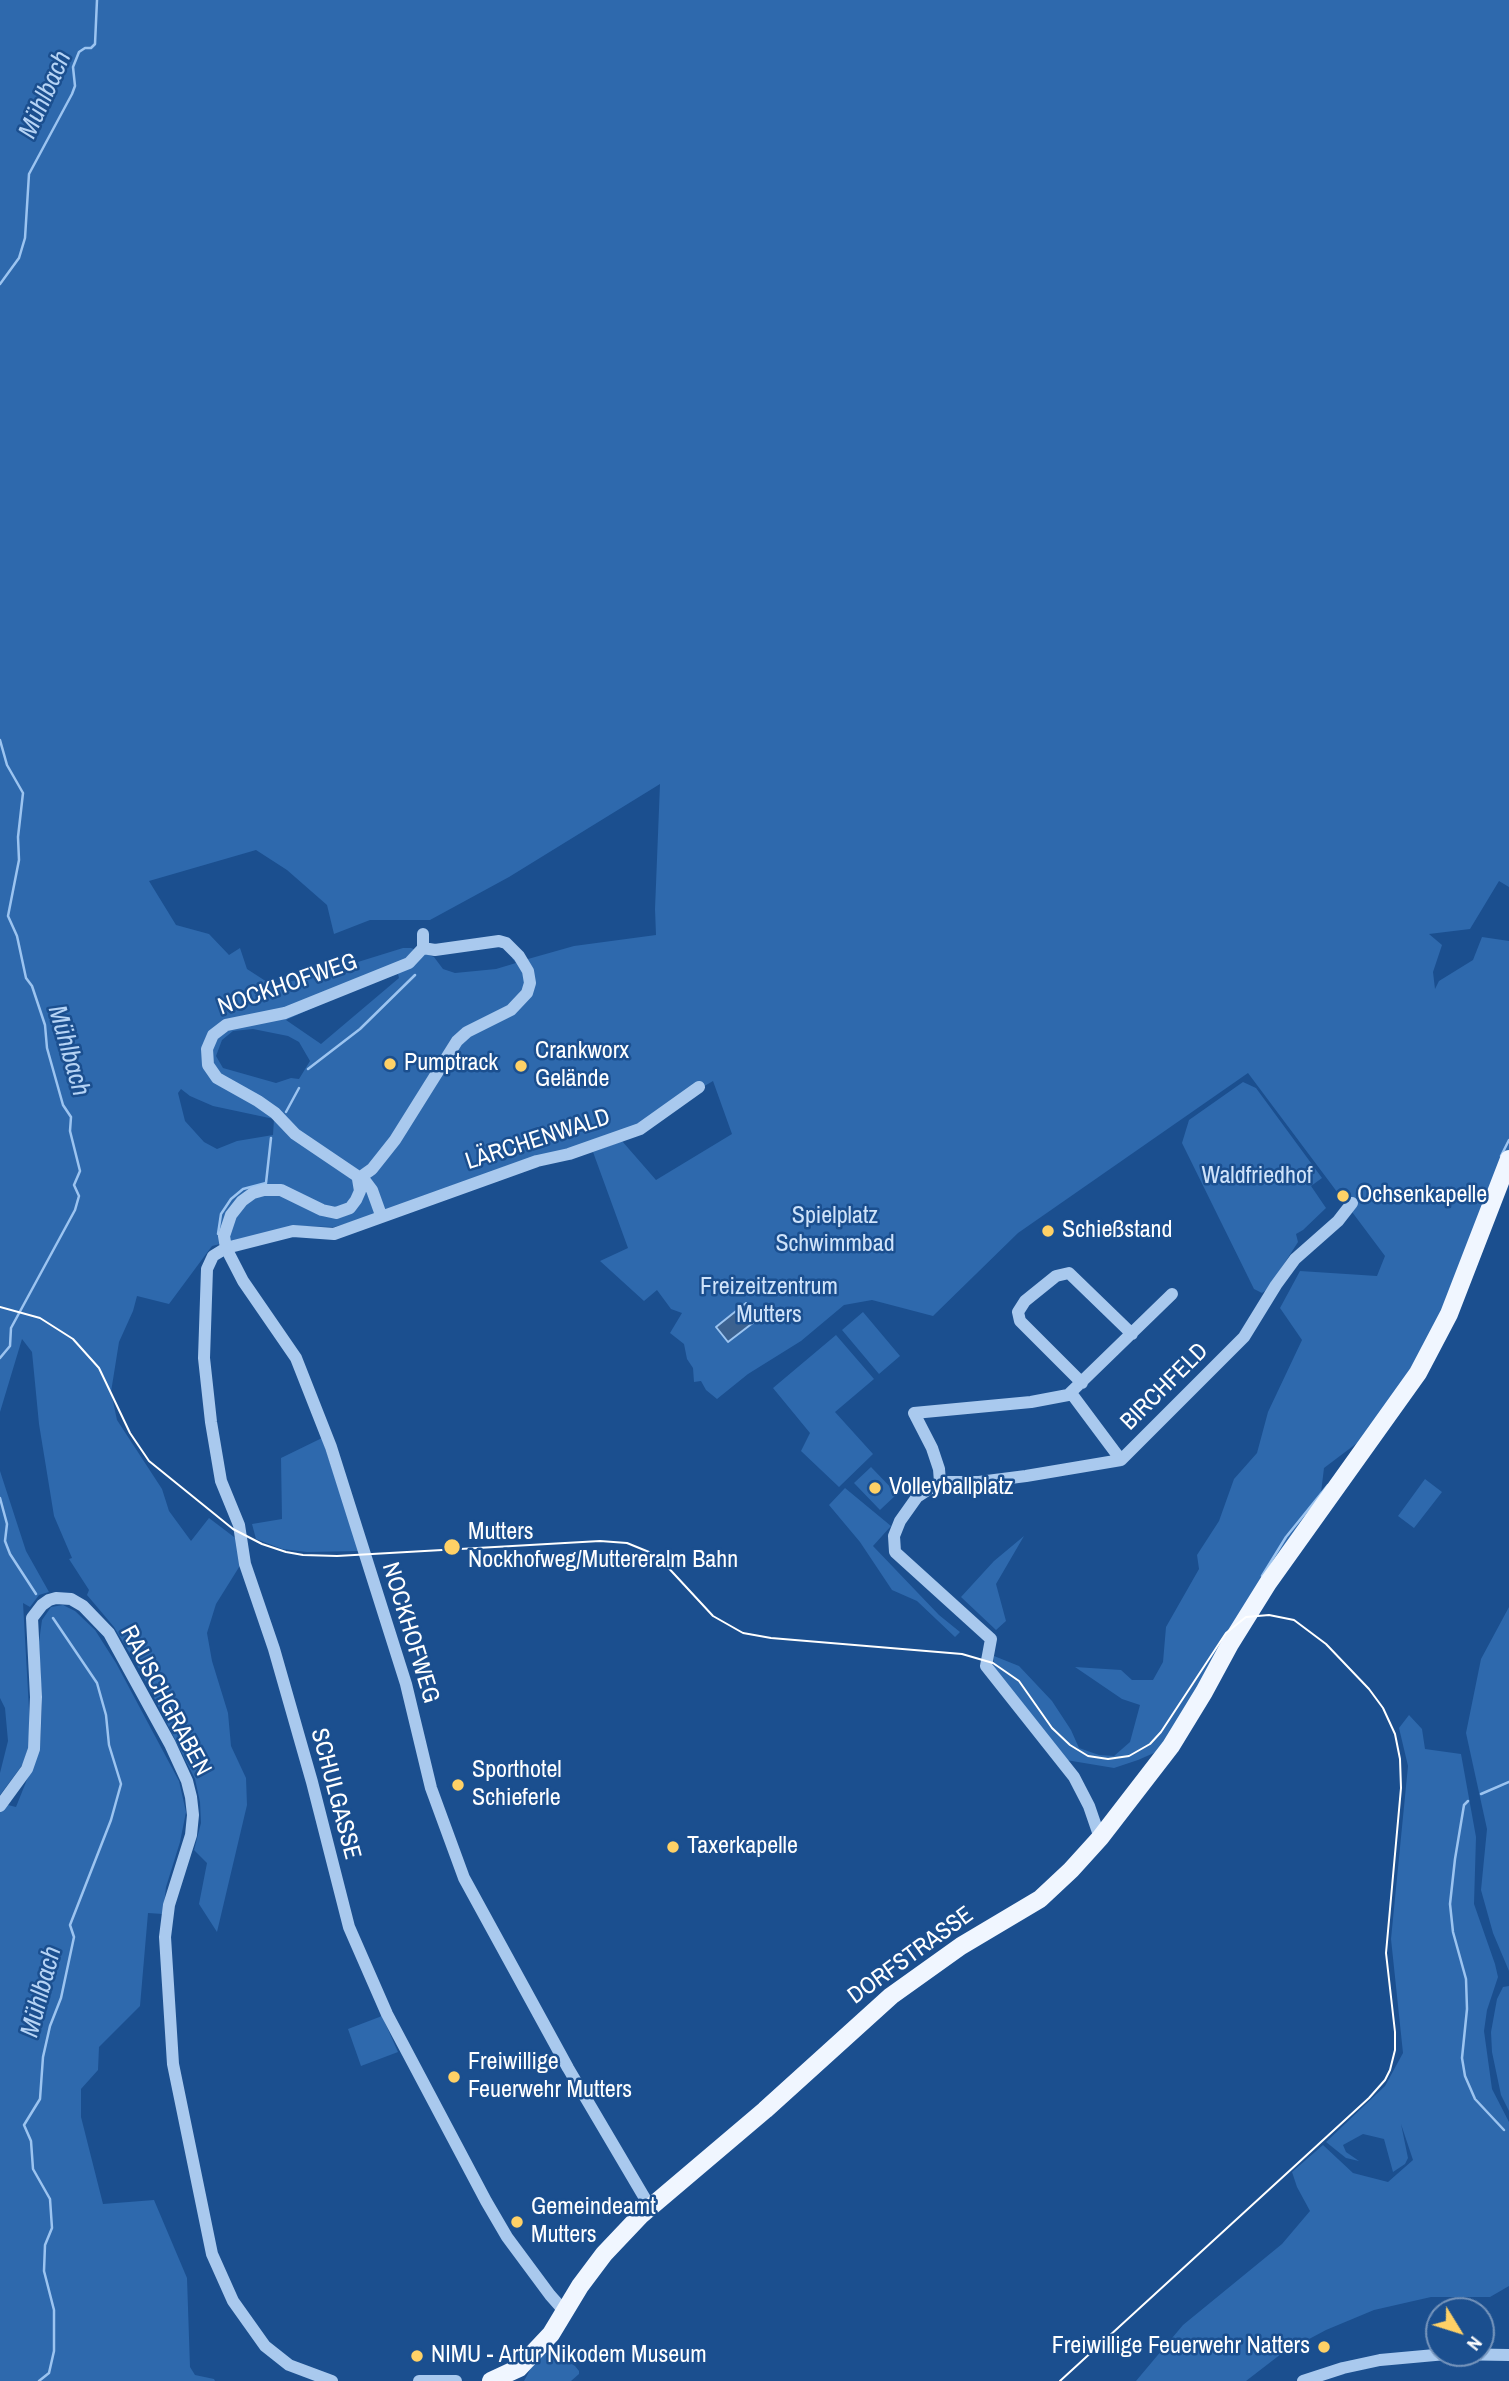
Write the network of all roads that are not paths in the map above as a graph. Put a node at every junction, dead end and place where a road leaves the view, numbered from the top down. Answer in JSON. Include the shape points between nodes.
{"nodes":[{"id":1,"x":423,"y":934,"type":"dead end"},
{"id":2,"x":423,"y":948,"type":"junction"},
{"id":3,"x":699,"y":1087,"type":"dead end"},
{"id":4,"x":1509,"y":1159,"type":"edge"},
{"id":5,"x":358,"y":1179,"type":"junction"},
{"id":6,"x":1352,"y":1203,"type":"dead end"},
{"id":7,"x":381,"y":1215,"type":"junction"},
{"id":8,"x":226,"y":1248,"type":"junction"},
{"id":9,"x":1172,"y":1294,"type":"dead end"},
{"id":10,"x":1132,"y":1334,"type":"junction"},
{"id":11,"x":1082,"y":1383,"type":"junction"},
{"id":12,"x":1071,"y":1393,"type":"junction"},
{"id":13,"x":1121,"y":1460,"type":"junction"},
{"id":14,"x":940,"y":1482,"type":"junction"},
{"id":15,"x":0,"y":1806,"type":"edge"},
{"id":16,"x":1100,"y":1838,"type":"junction"},
{"id":17,"x":650,"y":2207,"type":"junction"},
{"id":18,"x":565,"y":2312,"type":"junction"},
{"id":19,"x":1509,"y":2355,"type":"edge"},
{"id":20,"x":517,"y":2374,"type":"edge"},
{"id":21,"x":325,"y":2380,"type":"edge"},
{"id":22,"x":419,"y":2381,"type":"edge"},
{"id":23,"x":456,"y":2381,"type":"edge"},
{"id":24,"x":491,"y":2381,"type":"edge"},
{"id":25,"x":1303,"y":2381,"type":"edge"}],
"edges":[{"from":1,"to":2,"type":"street"},
{"from":2,"to":5,"type":"street","via":[[499,941],[512,947],[528,971],[530,984],[525,997],[511,1010],[457,1041],[395,1140]]},
{"from":2,"to":5,"type":"street","name":"NOCKHOFWEG","via":[[402,966],[285,1013],[226,1025],[208,1044],[208,1065],[216,1078],[275,1113],[295,1134]]},
{"from":3,"to":7,"type":"street","name":"LÄRCHENWALD","via":[[640,1129]]},
{"from":4,"to":16,"type":"main road","name":"DORFSTRASSE","via":[[1449,1314],[1408,1390],[1268,1583],[1171,1746]]},
{"from":5,"to":7,"type":"street","via":[[372,1190]]},
{"from":5,"to":8,"type":"street","via":[[356,1200],[335,1213],[286,1192],[270,1189],[253,1194],[230,1215]]},
{"from":6,"to":13,"type":"street","name":"BIRCHFELD","via":[[1295,1259],[1244,1337]]},
{"from":7,"to":8,"type":"street","name":"LÄRCHENWALD","via":[[334,1234],[293,1231]]},
{"from":8,"to":17,"type":"street","name":"NOCKHOFWEG","via":[[296,1358],[331,1447],[406,1684],[431,1788],[464,1878]]},
{"from":8,"to":18,"type":"street","name":"SCHULGASSE","via":[[208,1264],[204,1346],[221,1481],[239,1525],[245,1564],[274,1649],[348,1925],[387,2014],[486,2202]]},
{"from":9,"to":10,"type":"street"},
{"from":10,"to":11,"type":"street"},
{"from":10,"to":11,"type":"street","via":[[1069,1273],[1056,1276],[1025,1301],[1018,1312],[1020,1321]]},
{"from":11,"to":12,"type":"street"},
{"from":12,"to":13,"type":"street"},
{"from":12,"to":14,"type":"street","via":[[1031,1402],[914,1413],[932,1448]]},
{"from":13,"to":14,"type":"street","name":"BIRCHFELD","via":[[979,1482]]},
{"from":14,"to":16,"type":"street","via":[[917,1497],[900,1521],[894,1536],[895,1552],[991,1639],[986,1666],[1074,1777]]},
{"from":15,"to":21,"type":"street","name":"RAUSCHGRABEN","via":[[27,1769],[34,1749],[32,1618],[49,1600],[64,1597],[83,1606],[109,1633],[170,1744],[191,1797],[191,1835],[169,1905],[165,1937],[173,2064],[212,2254],[233,2301],[265,2346],[289,2365]]},
{"from":16,"to":17,"type":"main road","name":"DORFSTRASSE","via":[[1040,1899],[961,1946],[891,1996]]},
{"from":17,"to":18,"type":"main road","name":"DORFSTRASSE","via":[[604,2254]]},
{"from":18,"to":20,"type":"main road","name":"DORFSTRASSE"},
{"from":19,"to":25,"type":"street","via":[[1380,2360]]},
{"from":20,"to":24,"type":"main road"},
{"from":22,"to":23,"type":"street"}]}
